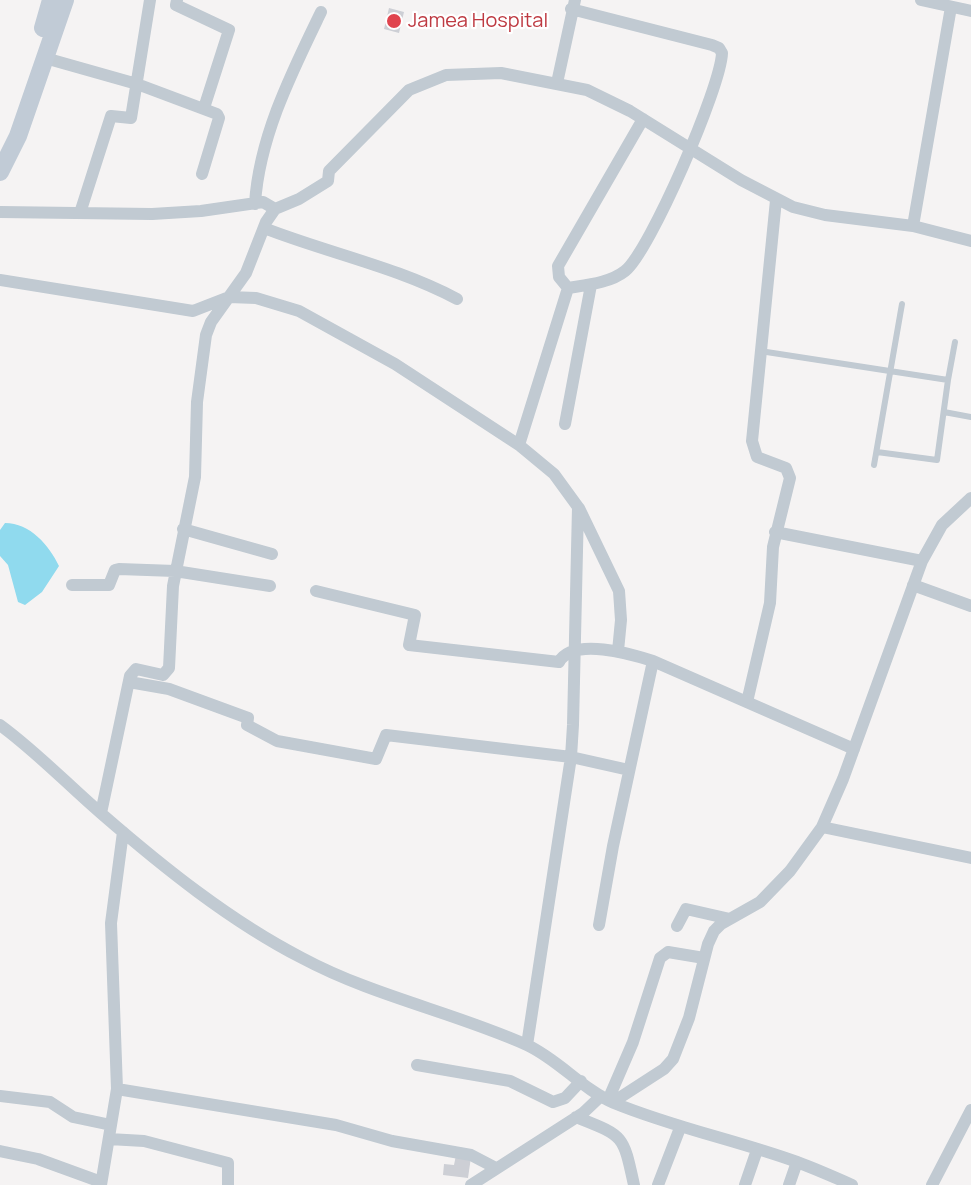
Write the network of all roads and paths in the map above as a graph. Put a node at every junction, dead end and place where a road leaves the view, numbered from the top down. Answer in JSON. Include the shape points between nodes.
{"nodes":[{"id":1,"x":51,"y":0,"type":"edge"},
{"id":2,"x":65,"y":0,"type":"edge"},
{"id":3,"x":150,"y":0,"type":"edge"},
{"id":4,"x":177,"y":0,"type":"edge"},
{"id":5,"x":921,"y":0,"type":"edge"},
{"id":6,"x":573,"y":5,"type":"edge"},
{"id":7,"x":951,"y":7,"type":"junction"},
{"id":8,"x":971,"y":11,"type":"edge"},
{"id":9,"x":321,"y":12,"type":"dead end"},
{"id":10,"x":45,"y":58,"type":"junction"},
{"id":11,"x":557,"y":83,"type":"junction"},
{"id":12,"x":137,"y":84,"type":"junction"},
{"id":13,"x":204,"y":108,"type":"junction"},
{"id":14,"x":643,"y":119,"type":"junction"},
{"id":15,"x":691,"y":150,"type":"junction"},
{"id":16,"x":2,"y":158,"type":"edge"},
{"id":17,"x":202,"y":174,"type":"dead end"},
{"id":18,"x":776,"y":200,"type":"junction"},
{"id":19,"x":255,"y":204,"type":"junction"},
{"id":20,"x":275,"y":209,"type":"junction"},
{"id":21,"x":0,"y":212,"type":"edge"},
{"id":22,"x":80,"y":213,"type":"junction"},
{"id":23,"x":913,"y":226,"type":"junction"},
{"id":24,"x":264,"y":228,"type":"junction"},
{"id":25,"x":971,"y":241,"type":"edge"},
{"id":26,"x":0,"y":280,"type":"edge"},
{"id":27,"x":591,"y":285,"type":"junction"},
{"id":28,"x":568,"y":288,"type":"junction"},
{"id":29,"x":229,"y":297,"type":"junction"},
{"id":30,"x":457,"y":299,"type":"dead end"},
{"id":31,"x":902,"y":304,"type":"dead end"},
{"id":32,"x":955,"y":342,"type":"dead end"},
{"id":33,"x":759,"y":351,"type":"junction"},
{"id":34,"x":891,"y":370,"type":"junction"},
{"id":35,"x":948,"y":380,"type":"junction"},
{"id":36,"x":944,"y":412,"type":"junction"},
{"id":37,"x":971,"y":417,"type":"edge"},
{"id":38,"x":565,"y":424,"type":"dead end"},
{"id":39,"x":519,"y":445,"type":"junction"},
{"id":40,"x":877,"y":452,"type":"junction"},
{"id":41,"x":874,"y":465,"type":"dead end"},
{"id":42,"x":971,"y":498,"type":"edge"},
{"id":43,"x":578,"y":507,"type":"junction"},
{"id":44,"x":183,"y":529,"type":"junction"},
{"id":45,"x":775,"y":532,"type":"junction"},
{"id":46,"x":272,"y":554,"type":"dead end"},
{"id":47,"x":922,"y":561,"type":"junction"},
{"id":48,"x":175,"y":571,"type":"junction"},
{"id":49,"x":72,"y":585,"type":"dead end"},
{"id":50,"x":913,"y":585,"type":"junction"},
{"id":51,"x":270,"y":586,"type":"dead end"},
{"id":52,"x":316,"y":591,"type":"dead end"},
{"id":53,"x":971,"y":606,"type":"edge"},
{"id":54,"x":576,"y":650,"type":"junction"},
{"id":55,"x":618,"y":651,"type":"junction"},
{"id":56,"x":653,"y":661,"type":"junction"},
{"id":57,"x":129,"y":682,"type":"junction"},
{"id":58,"x":747,"y":702,"type":"junction"},
{"id":59,"x":0,"y":725,"type":"edge"},
{"id":60,"x":854,"y":749,"type":"junction"},
{"id":61,"x":571,"y":757,"type":"junction"},
{"id":62,"x":629,"y":770,"type":"junction"},
{"id":63,"x":101,"y":813,"type":"junction"},
{"id":64,"x":822,"y":827,"type":"junction"},
{"id":65,"x":123,"y":832,"type":"junction"},
{"id":66,"x":971,"y":858,"type":"edge"},
{"id":67,"x":730,"y":919,"type":"junction"},
{"id":68,"x":600,"y":925,"type":"dead end"},
{"id":69,"x":677,"y":926,"type":"dead end"},
{"id":70,"x":704,"y":958,"type":"junction"},
{"id":71,"x":527,"y":1045,"type":"junction"},
{"id":72,"x":417,"y":1065,"type":"dead end"},
{"id":73,"x":581,"y":1081,"type":"junction"},
{"id":74,"x":117,"y":1089,"type":"junction"},
{"id":75,"x":0,"y":1096,"type":"edge"},
{"id":76,"x":608,"y":1099,"type":"junction"},
{"id":77,"x":971,"y":1110,"type":"edge"},
{"id":78,"x":576,"y":1118,"type":"junction"},
{"id":79,"x":111,"y":1125,"type":"junction"},
{"id":80,"x":680,"y":1128,"type":"junction"},
{"id":81,"x":109,"y":1140,"type":"junction"},
{"id":82,"x":757,"y":1150,"type":"junction"},
{"id":83,"x":0,"y":1151,"type":"edge"},
{"id":84,"x":797,"y":1162,"type":"junction"},
{"id":85,"x":494,"y":1167,"type":"junction"},
{"id":86,"x":101,"y":1184,"type":"edge"},
{"id":87,"x":228,"y":1185,"type":"edge"},
{"id":88,"x":471,"y":1185,"type":"edge"},
{"id":89,"x":634,"y":1185,"type":"edge"},
{"id":90,"x":658,"y":1185,"type":"edge"},
{"id":91,"x":745,"y":1185,"type":"edge"},
{"id":92,"x":789,"y":1185,"type":"edge"},
{"id":93,"x":852,"y":1185,"type":"edge"},
{"id":94,"x":932,"y":1185,"type":"edge"}],
"edges":[{"from":1,"to":16,"type":"street"},
{"from":2,"to":10,"type":"street"},
{"from":3,"to":12,"type":"street"},
{"from":4,"to":13,"type":"street","via":[[176,5],[230,30]]},
{"from":5,"to":7,"type":"street"},
{"from":6,"to":11,"type":"street"},
{"from":6,"to":15,"type":"street","via":[[719,48],[722,58]]},
{"from":7,"to":8,"type":"street"},
{"from":7,"to":23,"type":"street"},
{"from":9,"to":19,"type":"street","via":[[267,141],[258,172]]},
{"from":10,"to":12,"type":"street"},
{"from":10,"to":16,"type":"street"},
{"from":11,"to":14,"type":"street","via":[[587,90]]},
{"from":11,"to":20,"type":"street","via":[[501,73],[446,75],[426,81],[392,104],[330,171],[328,181]]},
{"from":12,"to":13,"type":"street"},
{"from":12,"to":22,"type":"street","via":[[131,118],[111,116]]},
{"from":13,"to":17,"type":"street","via":[[219,117]]},
{"from":14,"to":15,"type":"street"},
{"from":14,"to":28,"type":"street","via":[[558,266],[559,277]]},
{"from":15,"to":18,"type":"street"},
{"from":15,"to":27,"type":"street","via":[[638,256],[625,272]]},
{"from":18,"to":23,"type":"street","via":[[825,214]]},
{"from":18,"to":33,"type":"street"},
{"from":19,"to":20,"type":"street","via":[[263,202]]},
{"from":19,"to":22,"type":"street","via":[[201,212]]},
{"from":20,"to":24,"type":"street"},
{"from":21,"to":22,"type":"street"},
{"from":23,"to":25,"type":"street"},
{"from":24,"to":29,"type":"street","via":[[246,273]]},
{"from":24,"to":30,"type":"street","via":[[425,282]]},
{"from":26,"to":29,"type":"street","via":[[193,311]]},
{"from":27,"to":28,"type":"street"},
{"from":27,"to":38,"type":"street"},
{"from":28,"to":39,"type":"street"},
{"from":29,"to":39,"type":"street","via":[[279,304],[326,325],[395,364]]},
{"from":29,"to":44,"type":"street","via":[[211,322],[203,351],[195,477]]},
{"from":31,"to":34,"type":"lane"},
{"from":32,"to":35,"type":"lane"},
{"from":33,"to":34,"type":"lane"},
{"from":33,"to":45,"type":"street","via":[[753,451],[765,462],[786,468],[790,478]]},
{"from":34,"to":35,"type":"lane"},
{"from":34,"to":40,"type":"lane"},
{"from":35,"to":36,"type":"lane"},
{"from":36,"to":37,"type":"lane"},
{"from":36,"to":40,"type":"lane","via":[[937,460]]},
{"from":39,"to":43,"type":"street","via":[[554,474]]},
{"from":40,"to":41,"type":"lane"},
{"from":42,"to":47,"type":"street","via":[[942,525]]},
{"from":43,"to":54,"type":"street"},
{"from":43,"to":55,"type":"street","via":[[620,591]]},
{"from":44,"to":46,"type":"street"},
{"from":44,"to":48,"type":"street"},
{"from":45,"to":47,"type":"street"},
{"from":45,"to":58,"type":"street","via":[[770,603]]},
{"from":47,"to":50,"type":"street"},
{"from":48,"to":49,"type":"street","via":[[117,569],[109,585]]},
{"from":48,"to":51,"type":"street"},
{"from":48,"to":57,"type":"street","via":[[169,668],[159,675],[136,669]]},
{"from":50,"to":53,"type":"street"},
{"from":50,"to":60,"type":"street"},
{"from":52,"to":54,"type":"street","via":[[415,615],[409,645],[559,662],[563,655]]},
{"from":54,"to":55,"type":"street"},
{"from":54,"to":61,"type":"street"},
{"from":55,"to":56,"type":"street"},
{"from":56,"to":58,"type":"street"},
{"from":56,"to":62,"type":"street"},
{"from":57,"to":61,"type":"street","via":[[169,689],[248,718],[247,725],[277,741],[376,759],[386,735]]},
{"from":57,"to":63,"type":"street"},
{"from":58,"to":60,"type":"street"},
{"from":59,"to":63,"type":"street"},
{"from":60,"to":64,"type":"street"},
{"from":61,"to":62,"type":"street"},
{"from":61,"to":71,"type":"street"},
{"from":62,"to":68,"type":"street"},
{"from":63,"to":65,"type":"street"},
{"from":64,"to":66,"type":"street"},
{"from":64,"to":67,"type":"street","via":[[760,902]]},
{"from":65,"to":71,"type":"street","via":[[207,898],[300,958],[342,978]]},
{"from":65,"to":74,"type":"street","via":[[111,923]]},
{"from":67,"to":69,"type":"street","via":[[686,909]]},
{"from":67,"to":70,"type":"street","via":[[714,932]]},
{"from":70,"to":76,"type":"street","via":[[689,1018],[673,1059],[664,1069]]},
{"from":70,"to":76,"type":"street","via":[[668,952],[660,958],[633,1042]]},
{"from":71,"to":73,"type":"street"},
{"from":72,"to":73,"type":"street","via":[[510,1081],[548,1101],[561,1101]]},
{"from":73,"to":76,"type":"street"},
{"from":74,"to":79,"type":"street"},
{"from":74,"to":85,"type":"street","via":[[336,1125],[392,1141],[471,1155]]},
{"from":75,"to":79,"type":"street","via":[[50,1102],[74,1117]]},
{"from":76,"to":78,"type":"street"},
{"from":76,"to":80,"type":"street"},
{"from":77,"to":94,"type":"street"},
{"from":78,"to":85,"type":"street"},
{"from":78,"to":89,"type":"street","via":[[618,1135],[626,1146]]},
{"from":79,"to":81,"type":"street"},
{"from":80,"to":82,"type":"street"},
{"from":80,"to":90,"type":"street"},
{"from":81,"to":86,"type":"street"},
{"from":81,"to":87,"type":"street","via":[[144,1141],[228,1163]]},
{"from":82,"to":84,"type":"street"},
{"from":82,"to":91,"type":"street"},
{"from":83,"to":86,"type":"street","via":[[38,1159]]},
{"from":84,"to":92,"type":"street"},
{"from":84,"to":93,"type":"street"},
{"from":85,"to":88,"type":"street"}]}
